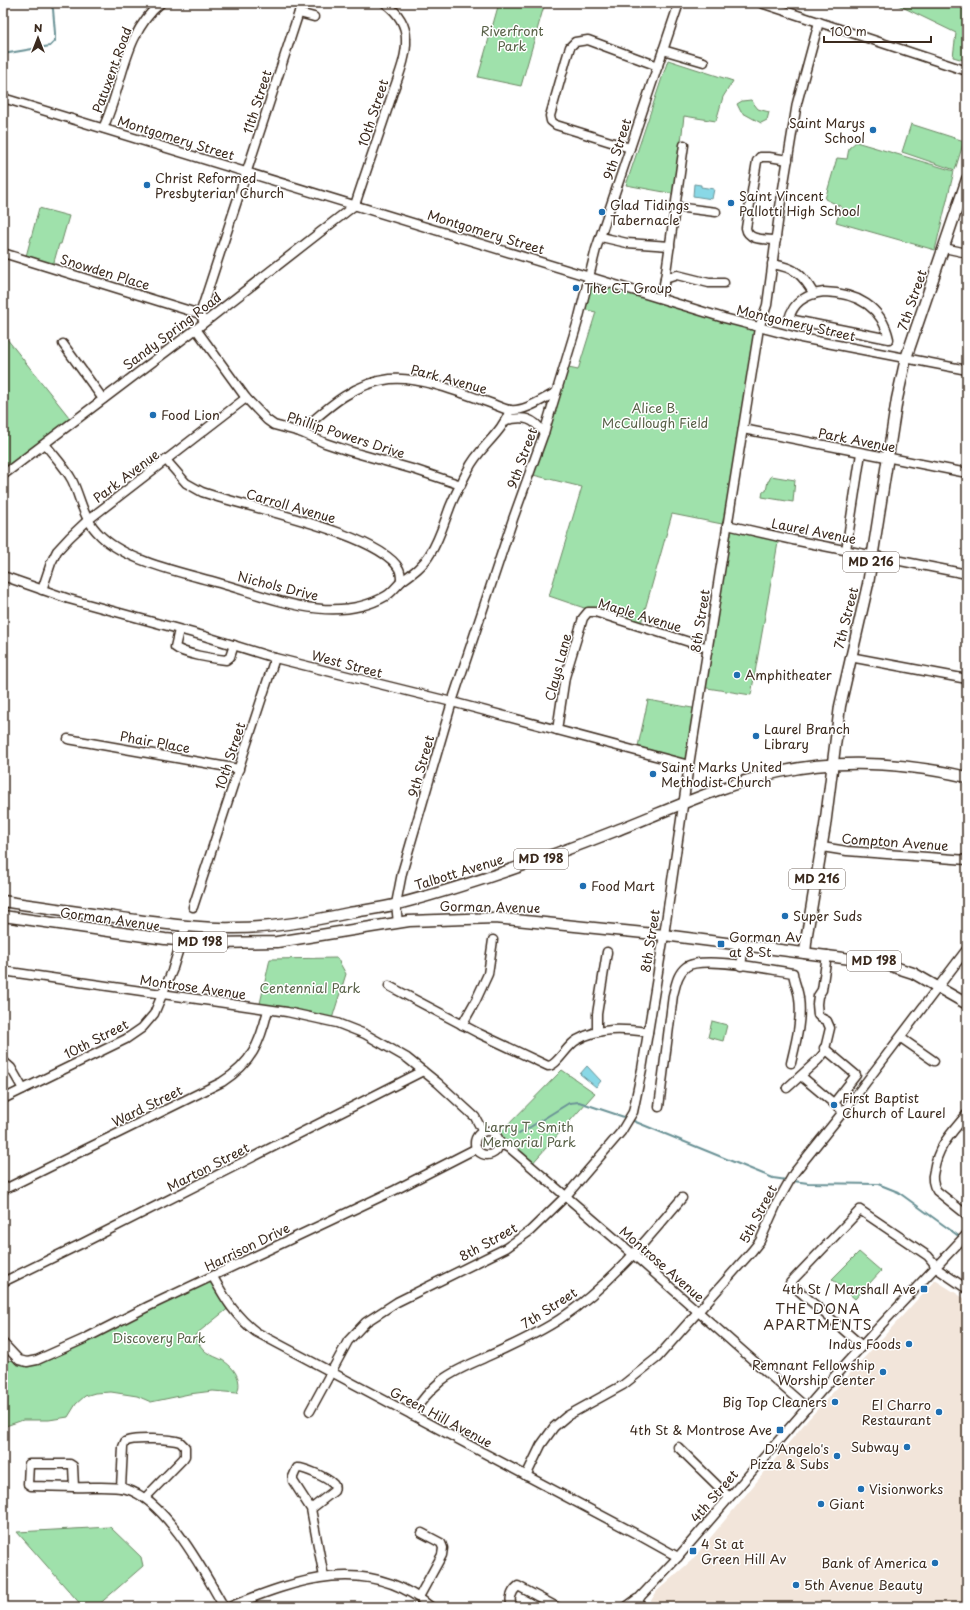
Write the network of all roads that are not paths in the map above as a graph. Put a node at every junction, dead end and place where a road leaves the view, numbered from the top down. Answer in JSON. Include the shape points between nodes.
{"nodes":[{"id":1,"x":302,"y":3,"type":"edge"},
{"id":2,"x":385,"y":3,"type":"edge"},
{"id":3,"x":679,"y":3,"type":"edge"},
{"id":4,"x":761,"y":3,"type":"edge"},
{"id":5,"x":157,"y":4,"type":"edge"},
{"id":6,"x":299,"y":13,"type":"junction"},
{"id":7,"x":314,"y":17,"type":"dead end"},
{"id":8,"x":819,"y":22,"type":"junction"},
{"id":9,"x":663,"y":50,"type":"junction"},
{"id":10,"x":704,"y":62,"type":"dead end"},
{"id":11,"x":658,"y":66,"type":"junction"},
{"id":12,"x":967,"y":71,"type":"edge"},
{"id":13,"x":3,"y":98,"type":"edge"},
{"id":14,"x":103,"y":128,"type":"junction"},
{"id":15,"x":684,"y":146,"type":"dead end"},
{"id":16,"x":630,"y":148,"type":"junction"},
{"id":17,"x":788,"y":160,"type":"junction"},
{"id":18,"x":247,"y":173,"type":"junction"},
{"id":19,"x":967,"y":179,"type":"edge"},
{"id":20,"x":355,"y":205,"type":"junction"},
{"id":21,"x":676,"y":207,"type":"junction"},
{"id":22,"x":716,"y":212,"type":"dead end"},
{"id":23,"x":601,"y":237,"type":"junction"},
{"id":24,"x":776,"y":240,"type":"junction"},
{"id":25,"x":670,"y":246,"type":"junction"},
{"id":26,"x":944,"y":248,"type":"junction"},
{"id":27,"x":3,"y":253,"type":"edge"},
{"id":28,"x":967,"y":253,"type":"edge"},
{"id":29,"x":772,"y":264,"type":"junction"},
{"id":30,"x":590,"y":276,"type":"junction"},
{"id":31,"x":665,"y":279,"type":"junction"},
{"id":32,"x":724,"y":283,"type":"dead end"},
{"id":33,"x":814,"y":294,"type":"junction"},
{"id":34,"x":661,"y":298,"type":"junction"},
{"id":35,"x":200,"y":314,"type":"junction"},
{"id":36,"x":204,"y":322,"type":"junction"},
{"id":37,"x":759,"y":328,"type":"junction"},
{"id":38,"x":196,"y":329,"type":"junction"},
{"id":39,"x":63,"y":344,"type":"dead end"},
{"id":40,"x":906,"y":358,"type":"junction"},
{"id":41,"x":967,"y":370,"type":"edge"},
{"id":42,"x":555,"y":393,"type":"junction"},
{"id":43,"x":246,"y":398,"type":"junction"},
{"id":44,"x":103,"y":399,"type":"junction"},
{"id":45,"x":510,"y":410,"type":"junction"},
{"id":46,"x":506,"y":420,"type":"junction"},
{"id":47,"x":743,"y":429,"type":"junction"},
{"id":48,"x":300,"y":432,"type":"junction"},
{"id":49,"x":544,"y":432,"type":"junction"},
{"id":50,"x":45,"y":444,"type":"junction"},
{"id":51,"x":861,"y":452,"type":"junction"},
{"id":52,"x":888,"y":458,"type":"junction"},
{"id":53,"x":166,"y":460,"type":"junction"},
{"id":54,"x":967,"y":473,"type":"edge"},
{"id":55,"x":3,"y":474,"type":"edge"},
{"id":56,"x":461,"y":485,"type":"junction"},
{"id":57,"x":88,"y":520,"type":"junction"},
{"id":58,"x":727,"y":525,"type":"junction"},
{"id":59,"x":846,"y":550,"type":"junction"},
{"id":60,"x":872,"y":554,"type":"junction"},
{"id":61,"x":967,"y":574,"type":"edge"},
{"id":62,"x":3,"y":576,"type":"edge"},
{"id":63,"x":401,"y":581,"type":"junction"},
{"id":64,"x":42,"y":590,"type":"junction"},
{"id":65,"x":588,"y":612,"type":"joint"},
{"id":66,"x":179,"y":630,"type":"junction"},
{"id":67,"x":234,"y":645,"type":"junction"},
{"id":68,"x":708,"y":648,"type":"junction"},
{"id":69,"x":850,"y":657,"type":"junction"},
{"id":70,"x":275,"y":658,"type":"junction"},
{"id":71,"x":967,"y":679,"type":"edge"},
{"id":72,"x":452,"y":702,"type":"junction"},
{"id":73,"x":557,"y":730,"type":"junction"},
{"id":74,"x":68,"y":739,"type":"dead end"},
{"id":75,"x":689,"y":765,"type":"junction"},
{"id":76,"x":832,"y":765,"type":"junction"},
{"id":77,"x":239,"y":769,"type":"junction"},
{"id":78,"x":967,"y":777,"type":"edge"},
{"id":79,"x":684,"y":803,"type":"junction"},
{"id":80,"x":822,"y":847,"type":"junction"},
{"id":81,"x":967,"y":860,"type":"edge"},
{"id":82,"x":3,"y":901,"type":"edge"},
{"id":83,"x":396,"y":904,"type":"junction"},
{"id":84,"x":193,"y":907,"type":"dead end"},
{"id":85,"x":3,"y":916,"type":"edge"},
{"id":86,"x":398,"y":923,"type":"junction"},
{"id":87,"x":186,"y":926,"type":"junction"},
{"id":88,"x":664,"y":935,"type":"junction"},
{"id":89,"x":493,"y":940,"type":"dead end"},
{"id":90,"x":181,"y":941,"type":"junction"},
{"id":91,"x":744,"y":945,"type":"junction"},
{"id":92,"x":967,"y":949,"type":"edge"},
{"id":93,"x":607,"y":952,"type":"dead end"},
{"id":94,"x":806,"y":952,"type":"junction"},
{"id":95,"x":827,"y":955,"type":"junction"},
{"id":96,"x":741,"y":966,"type":"junction"},
{"id":97,"x":3,"y":972,"type":"edge"},
{"id":98,"x":389,"y":986,"type":"dead end"},
{"id":99,"x":938,"y":987,"type":"junction"},
{"id":100,"x":163,"y":994,"type":"junction"},
{"id":101,"x":967,"y":1004,"type":"edge"},
{"id":102,"x":268,"y":1010,"type":"junction"},
{"id":103,"x":462,"y":1024,"type":"junction"},
{"id":104,"x":597,"y":1032,"type":"junction"},
{"id":105,"x":648,"y":1032,"type":"junction"},
{"id":106,"x":901,"y":1038,"type":"junction"},
{"id":107,"x":824,"y":1048,"type":"junction"},
{"id":108,"x":3,"y":1061,"type":"edge"},
{"id":109,"x":934,"y":1061,"type":"dead end"},
{"id":110,"x":791,"y":1063,"type":"dead end"},
{"id":111,"x":423,"y":1071,"type":"junction"},
{"id":112,"x":801,"y":1076,"type":"junction"},
{"id":113,"x":787,"y":1088,"type":"dead end"},
{"id":114,"x":23,"y":1089,"type":"junction"},
{"id":115,"x":3,"y":1099,"type":"edge"},
{"id":116,"x":834,"y":1103,"type":"junction"},
{"id":117,"x":659,"y":1107,"type":"dead end"},
{"id":118,"x":844,"y":1112,"type":"junction"},
{"id":119,"x":967,"y":1114,"type":"edge"},
{"id":120,"x":483,"y":1132,"type":"junction"},
{"id":121,"x":499,"y":1143,"type":"junction"},
{"id":122,"x":477,"y":1148,"type":"junction"},
{"id":123,"x":3,"y":1190,"type":"edge"},
{"id":124,"x":566,"y":1196,"type":"junction"},
{"id":125,"x":682,"y":1198,"type":"dead end"},
{"id":126,"x":967,"y":1215,"type":"edge"},
{"id":127,"x":967,"y":1234,"type":"edge"},
{"id":128,"x":634,"y":1255,"type":"junction"},
{"id":129,"x":936,"y":1268,"type":"junction"},
{"id":130,"x":214,"y":1277,"type":"junction"},
{"id":131,"x":3,"y":1282,"type":"edge"},
{"id":132,"x":967,"y":1289,"type":"edge"},
{"id":133,"x":699,"y":1312,"type":"junction"},
{"id":134,"x":3,"y":1343,"type":"edge"},
{"id":135,"x":862,"y":1346,"type":"junction"},
{"id":136,"x":330,"y":1373,"type":"junction"},
{"id":137,"x":807,"y":1408,"type":"junction"},
{"id":138,"x":310,"y":1411,"type":"dead end"},
{"id":139,"x":412,"y":1415,"type":"junction"},
{"id":140,"x":678,"y":1447,"type":"dead end"},
{"id":141,"x":526,"y":1476,"type":"junction"},
{"id":142,"x":74,"y":1487,"type":"junction"},
{"id":143,"x":121,"y":1488,"type":"junction"},
{"id":144,"x":730,"y":1497,"type":"junction"},
{"id":145,"x":145,"y":1498,"type":"junction"},
{"id":146,"x":311,"y":1509,"type":"junction"},
{"id":147,"x":422,"y":1533,"type":"dead end"},
{"id":148,"x":678,"y":1557,"type":"junction"},
{"id":149,"x":324,"y":1577,"type":"junction"},
{"id":150,"x":641,"y":1596,"type":"junction"},
{"id":151,"x":419,"y":1597,"type":"junction"},
{"id":152,"x":224,"y":1607,"type":"edge"},
{"id":153,"x":229,"y":1607,"type":"edge"},
{"id":154,"x":431,"y":1607,"type":"edge"},
{"id":155,"x":514,"y":1607,"type":"edge"},
{"id":156,"x":557,"y":1607,"type":"edge"},
{"id":157,"x":626,"y":1607,"type":"edge"},
{"id":158,"x":634,"y":1607,"type":"edge"}],
"edges":[{"from":1,"to":6,"type":"street","name":"11th Street"},
{"from":2,"to":20,"type":"street","name":"10th Street","via":[[397,13],[404,28],[405,48],[400,72]]},
{"from":3,"to":9,"type":"street","name":"9th Street"},
{"from":4,"to":8,"type":"street"},
{"from":5,"to":14,"type":"street","name":"Patuxent Road","via":[[134,39],[113,106]]},
{"from":6,"to":7,"type":"street"},
{"from":6,"to":18,"type":"street","name":"11th Street"},
{"from":8,"to":12,"type":"street"},
{"from":8,"to":17,"type":"street","name":"8th Street","via":[[798,98]]},
{"from":9,"to":10,"type":"street"},
{"from":9,"to":11,"type":"street","name":"9th Street"},
{"from":11,"to":16,"type":"street","name":"9th Street"},
{"from":11,"to":16,"type":"street","via":[[588,40],[575,42],[570,47],[550,116],[551,121],[556,125]]},
{"from":13,"to":14,"type":"street","name":"Montgomery Street"},
{"from":14,"to":18,"type":"street","name":"Montgomery Street"},
{"from":15,"to":21,"type":"street"},
{"from":16,"to":23,"type":"street","name":"9th Street"},
{"from":17,"to":24,"type":"street","name":"8th Street"},
{"from":17,"to":24,"type":"street","via":[[760,157],[757,161],[746,228],[752,237]]},
{"from":18,"to":20,"type":"street","name":"Montgomery Street"},
{"from":18,"to":35,"type":"street","name":"11th Street"},
{"from":19,"to":26,"type":"main road","name":"7th Street","number":"MD 216"},
{"from":20,"to":30,"type":"street","name":"Montgomery Street"},
{"from":20,"to":36,"type":"street","name":"Sandy Spring Road"},
{"from":21,"to":22,"type":"street"},
{"from":21,"to":25,"type":"street"},
{"from":23,"to":25,"type":"street","via":[[627,243]]},
{"from":23,"to":30,"type":"street","name":"9th Street"},
{"from":24,"to":29,"type":"street","name":"8th Street"},
{"from":25,"to":31,"type":"street"},
{"from":26,"to":28,"type":"street"},
{"from":26,"to":40,"type":"main road","name":"7th Street","number":"MD 216"},
{"from":27,"to":35,"type":"street","name":"Snowden Place"},
{"from":29,"to":33,"type":"street","via":[[797,271]]},
{"from":29,"to":37,"type":"street","name":"8th Street","via":[[767,305]]},
{"from":30,"to":34,"type":"street","name":"Montgomery Street"},
{"from":30,"to":42,"type":"street","name":"9th Street"},
{"from":31,"to":32,"type":"street","via":[[677,275],[709,283]]},
{"from":31,"to":34,"type":"street"},
{"from":33,"to":33,"type":"street","via":[[798,303],[788,319],[889,339],[883,321],[867,303],[845,294]]},
{"from":34,"to":37,"type":"street","name":"Montgomery Street"},
{"from":35,"to":36,"type":"street"},
{"from":36,"to":38,"type":"street","name":"Sandy Spring Road"},
{"from":37,"to":40,"type":"street","name":"Montgomery Street"},
{"from":37,"to":47,"type":"street","name":"8th Street"},
{"from":38,"to":43,"type":"street","name":"Phillip Powers Drive"},
{"from":38,"to":44,"type":"street","name":"Sandy Spring Road"},
{"from":39,"to":44,"type":"street"},
{"from":40,"to":41,"type":"street","name":"Montgomery Street"},
{"from":40,"to":52,"type":"main road","name":"7th Street","number":"MD 216"},
{"from":42,"to":45,"type":"street","via":[[526,407]]},
{"from":42,"to":49,"type":"street","name":"9th Street"},
{"from":43,"to":48,"type":"street","name":"Phillip Powers Drive","via":[[267,420]]},
{"from":43,"to":53,"type":"street","name":"Park Avenue"},
{"from":44,"to":50,"type":"street","name":"Sandy Spring Road"},
{"from":45,"to":46,"type":"street","name":"Nichols Drive"},
{"from":45,"to":48,"type":"street","name":"Park Avenue","via":[[415,380],[390,379],[350,392],[334,402]]},
{"from":46,"to":49,"type":"street","via":[[528,419],[534,421]]},
{"from":46,"to":56,"type":"street","name":"Nichols Drive","via":[[474,459]]},
{"from":47,"to":51,"type":"street","name":"Park Avenue"},
{"from":47,"to":58,"type":"street","name":"8th Street"},
{"from":48,"to":56,"type":"street","name":"Phillip Powers Drive","via":[[337,447]]},
{"from":49,"to":72,"type":"street","name":"9th Street"},
{"from":50,"to":55,"type":"street","name":"Sandy Spring Road"},
{"from":50,"to":57,"type":"street","name":"Nichols Drive","via":[[70,476]]},
{"from":51,"to":52,"type":"street","name":"Park Avenue"},
{"from":51,"to":59,"type":"street"},
{"from":52,"to":54,"type":"street","name":"Park Avenue"},
{"from":52,"to":60,"type":"main road","name":"7th Street","number":"MD 216"},
{"from":53,"to":57,"type":"street","name":"Park Avenue"},
{"from":53,"to":63,"type":"street","name":"Carroll Avenue","via":[[186,483],[202,492],[340,533],[368,544],[399,568]]},
{"from":56,"to":63,"type":"street","name":"Nichols Drive","via":[[429,556],[414,573]]},
{"from":57,"to":63,"type":"street","name":"Nichols Drive","via":[[102,537],[137,558],[299,606],[332,610],[361,606],[388,595]]},
{"from":57,"to":64,"type":"street","name":"Park Avenue","via":[[57,551]]},
{"from":58,"to":59,"type":"street","name":"Laurel Avenue"},
{"from":58,"to":68,"type":"street","name":"8th Street"},
{"from":59,"to":60,"type":"street","name":"Laurel Avenue"},
{"from":60,"to":61,"type":"street","name":"Laurel Avenue"},
{"from":60,"to":69,"type":"main road","name":"7th Street","number":"MD 216","via":[[861,617]]},
{"from":62,"to":64,"type":"street","name":"West Street"},
{"from":64,"to":66,"type":"street","name":"West Street"},
{"from":65,"to":68,"type":"street","name":"Maple Avenue","via":[[595,612]]},
{"from":65,"to":73,"type":"street","name":"Clays Lane","via":[[583,618],[568,666],[562,689]]},
{"from":66,"to":67,"type":"street","name":"West Street"},
{"from":66,"to":67,"type":"street","via":[[174,645],[179,650],[226,660],[230,657]]},
{"from":67,"to":70,"type":"street","name":"West Street"},
{"from":68,"to":75,"type":"street","name":"8th Street"},
{"from":69,"to":71,"type":"street"},
{"from":69,"to":76,"type":"main road","name":"7th Street","number":"MD 216"},
{"from":70,"to":72,"type":"street","name":"West Street"},
{"from":70,"to":77,"type":"street","name":"10th Street"},
{"from":72,"to":73,"type":"street","name":"West Street"},
{"from":72,"to":83,"type":"street","name":"9th Street","via":[[406,860]]},
{"from":73,"to":75,"type":"street","name":"West Street"},
{"from":74,"to":77,"type":"street","name":"Phair Place"},
{"from":75,"to":79,"type":"street","name":"8th Street"},
{"from":76,"to":78,"type":"main road","name":"Talbott Avenue","number":"MD 198","via":[[900,765]]},
{"from":76,"to":79,"type":"main road","name":"Talbott Avenue","number":"MD 198","via":[[779,772]]},
{"from":76,"to":80,"type":"main road","name":"7th Street","number":"MD 216"},
{"from":77,"to":84,"type":"street","name":"10th Street"},
{"from":79,"to":83,"type":"main road","name":"Talbott Avenue","number":"MD 198","via":[[504,872]]},
{"from":79,"to":88,"type":"street","name":"8th Street"},
{"from":80,"to":81,"type":"street","name":"Compton Avenue"},
{"from":80,"to":94,"type":"main road","name":"7th Street","number":"MD 216"},
{"from":82,"to":87,"type":"main road","name":"Gorman Avenue","number":"MD 198"},
{"from":83,"to":86,"type":"street","name":"9th Street"},
{"from":83,"to":87,"type":"main road","name":"Gorman Avenue","number":"MD 198","via":[[275,925],[237,928]]},
{"from":85,"to":90,"type":"main road","name":"Gorman Avenue","number":"MD 198"},
{"from":86,"to":88,"type":"main road","name":"Gorman Avenue","number":"MD 198","via":[[430,919],[495,918]]},
{"from":86,"to":90,"type":"main road","name":"Gorman Avenue","number":"MD 198","via":[[277,942]]},
{"from":87,"to":90,"type":"street","name":"10th Street"},
{"from":88,"to":91,"type":"main road","name":"Gorman Avenue","number":"MD 198"},
{"from":88,"to":105,"type":"street","name":"8th Street"},
{"from":89,"to":103,"type":"street","via":[[488,974]]},
{"from":90,"to":100,"type":"street","name":"10th Street"},
{"from":91,"to":94,"type":"main road","name":"Gorman Avenue","number":"MD 198"},
{"from":91,"to":96,"type":"street"},
{"from":92,"to":99,"type":"street","name":"5th Street"},
{"from":93,"to":104,"type":"street","via":[[597,1014]]},
{"from":94,"to":95,"type":"main road","name":"Gorman Avenue","number":"MD 198"},
{"from":95,"to":99,"type":"main road","name":"Gorman Avenue","number":"MD 198","via":[[894,966]]},
{"from":95,"to":107,"type":"street","via":[[822,990],[817,1004],[818,1014],[827,1021],[830,1028]]},
{"from":96,"to":110,"type":"street","via":[[793,973],[800,1012]]},
{"from":96,"to":117,"type":"street","via":[[701,962],[693,963],[681,972],[673,995]]},
{"from":97,"to":100,"type":"street","name":"Montrose Avenue"},
{"from":98,"to":103,"type":"street"},
{"from":99,"to":101,"type":"main road","name":"Gorman Avenue","number":"MD 198"},
{"from":99,"to":106,"type":"street","name":"5th Street"},
{"from":100,"to":102,"type":"street","name":"Montrose Avenue"},
{"from":100,"to":114,"type":"street","name":"10th Street","via":[[150,1019],[134,1034]]},
{"from":102,"to":111,"type":"street","name":"Montrose Avenue","via":[[322,1019],[354,1029],[394,1049]]},
{"from":102,"to":123,"type":"street","name":"Ward Street","via":[[254,1051],[242,1068],[233,1075]]},
{"from":103,"to":104,"type":"street","via":[[548,1066],[555,1064],[576,1040]]},
{"from":104,"to":105,"type":"street"},
{"from":105,"to":124,"type":"street","name":"8th Street","via":[[633,1112],[621,1132]]},
{"from":106,"to":109,"type":"street"},
{"from":106,"to":118,"type":"street","name":"5th Street"},
{"from":107,"to":112,"type":"street","via":[[824,1053]]},
{"from":107,"to":116,"type":"street","via":[[856,1075]]},
{"from":108,"to":114,"type":"street","via":[[11,1068]]},
{"from":111,"to":120,"type":"street","name":"Montrose Avenue","via":[[475,1116]]},
{"from":111,"to":131,"type":"street","name":"Marton Street"},
{"from":112,"to":113,"type":"street"},
{"from":112,"to":116,"type":"street"},
{"from":114,"to":115,"type":"street","name":"10th Street"},
{"from":116,"to":118,"type":"street"},
{"from":118,"to":133,"type":"street","name":"5th Street","via":[[794,1173],[756,1247]]},
{"from":119,"to":126,"type":"street","via":[[944,1142],[933,1173],[933,1185],[937,1190]]},
{"from":120,"to":121,"type":"street","via":[[494,1133]]},
{"from":120,"to":122,"type":"street","via":[[476,1140]]},
{"from":121,"to":122,"type":"street","via":[[497,1150],[490,1154],[483,1154]]},
{"from":121,"to":124,"type":"street","name":"Montrose Avenue","via":[[511,1149]]},
{"from":122,"to":130,"type":"street","name":"Harrison Drive"},
{"from":124,"to":128,"type":"street","name":"Montrose Avenue"},
{"from":124,"to":136,"type":"street","name":"8th Street","via":[[530,1232],[506,1248],[397,1302],[375,1316],[348,1341]]},
{"from":125,"to":128,"type":"street","name":"7th Street"},
{"from":127,"to":129,"type":"street","name":"4th Street"},
{"from":128,"to":133,"type":"street","name":"Montrose Avenue"},
{"from":128,"to":139,"type":"street","name":"7th Street","via":[[596,1292],[560,1319],[442,1380],[423,1398]]},
{"from":129,"to":132,"type":"street"},
{"from":129,"to":135,"type":"street","name":"4th Street"},
{"from":129,"to":135,"type":"street","via":[[928,1256],[860,1210],[790,1283]]},
{"from":130,"to":134,"type":"street","name":"Harrison Drive","via":[[37,1360],[24,1362]]},
{"from":130,"to":136,"type":"street","name":"Green Hill Avenue","via":[[230,1307],[245,1324]]},
{"from":133,"to":137,"type":"street","name":"Montrose Avenue"},
{"from":133,"to":141,"type":"street","name":"5th Street","via":[[657,1358],[623,1384],[559,1422],[541,1445]]},
{"from":135,"to":137,"type":"street","name":"4th Street"},
{"from":136,"to":138,"type":"street","name":"8th Street"},
{"from":136,"to":139,"type":"street","name":"Green Hill Avenue"},
{"from":137,"to":144,"type":"street","name":"4th Street"},
{"from":139,"to":141,"type":"street","name":"Green Hill Avenue"},
{"from":140,"to":144,"type":"street"},
{"from":141,"to":148,"type":"street","name":"Green Hill Avenue"},
{"from":142,"to":142,"type":"street","via":[[31,1486],[28,1484],[29,1464],[70,1464],[73,1466]]},
{"from":142,"to":143,"type":"street"},
{"from":143,"to":145,"type":"street"},
{"from":143,"to":145,"type":"street","via":[[123,1444],[127,1440],[180,1442],[185,1447],[183,1459]]},
{"from":144,"to":148,"type":"street","name":"4th Street"},
{"from":145,"to":152,"type":"street","via":[[183,1540]]},
{"from":146,"to":146,"type":"street","via":[[293,1481],[297,1468],[333,1483],[335,1488]]},
{"from":146,"to":149,"type":"street"},
{"from":147,"to":151,"type":"street","via":[[441,1543],[443,1550]]},
{"from":148,"to":150,"type":"street","name":"4th Street"},
{"from":149,"to":151,"type":"street","via":[[370,1577],[396,1585]]},
{"from":149,"to":153,"type":"street","via":[[270,1591]]},
{"from":150,"to":157,"type":"street","name":"4th Street"},
{"from":150,"to":158,"type":"street","name":"4th Street"},
{"from":151,"to":154,"type":"street"},
{"from":155,"to":156,"type":"street","via":[[510,1600],[518,1586]]}]}
